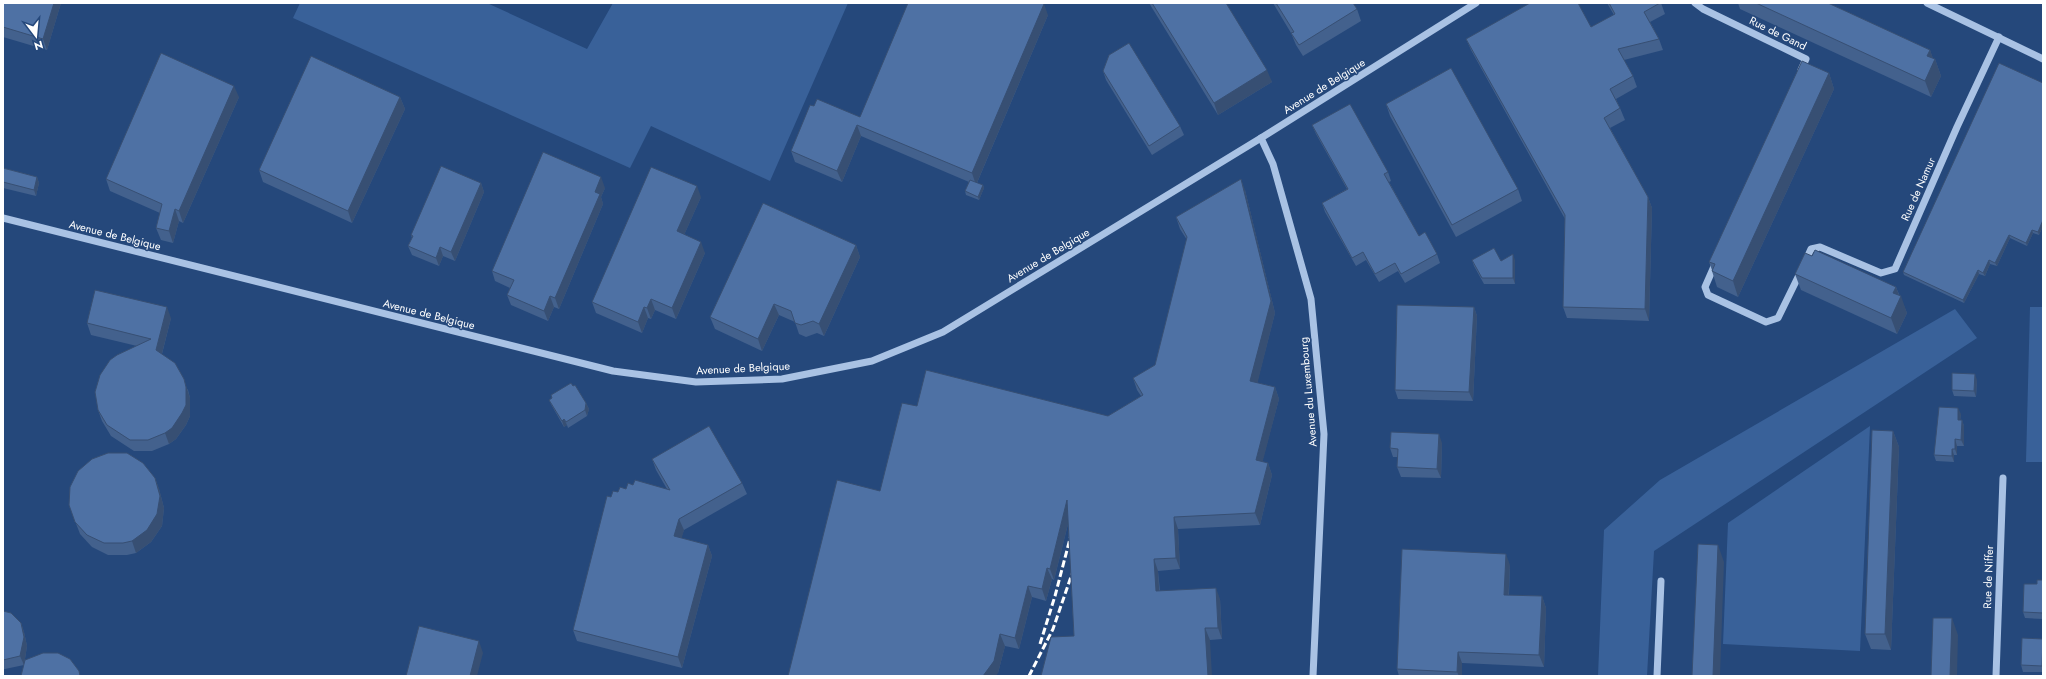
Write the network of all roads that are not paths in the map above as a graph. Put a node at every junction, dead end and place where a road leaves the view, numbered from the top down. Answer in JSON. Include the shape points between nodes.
{"nodes":[{"id":1,"x":1476,"y":3,"type":"edge"},
{"id":2,"x":1695,"y":3,"type":"edge"},
{"id":3,"x":1927,"y":3,"type":"edge"},
{"id":4,"x":1942,"y":6,"type":"edge"},
{"id":5,"x":1999,"y":37,"type":"junction"},
{"id":6,"x":2043,"y":59,"type":"edge"},
{"id":7,"x":1796,"y":80,"type":"edge"},
{"id":8,"x":1261,"y":138,"type":"junction"},
{"id":9,"x":3,"y":218,"type":"edge"},
{"id":10,"x":1720,"y":251,"type":"edge"},
{"id":11,"x":2003,"y":478,"type":"dead end"},
{"id":12,"x":1661,"y":582,"type":"dead end"},
{"id":13,"x":1313,"y":676,"type":"edge"},
{"id":14,"x":1657,"y":676,"type":"edge"},
{"id":15,"x":1996,"y":676,"type":"edge"}],
"edges":[{"from":1,"to":8,"type":"street","name":"Avenue de Belgique"},
{"from":2,"to":7,"type":"street","name":"Rue de Gand","via":[[1806,59]]},
{"from":3,"to":4,"type":"street"},
{"from":4,"to":5,"type":"street"},
{"from":5,"to":6,"type":"street"},
{"from":5,"to":10,"type":"street","name":"Rue de Namur","via":[[1895,269],[1881,273],[1820,247],[1811,249],[1778,318],[1766,322],[1708,295],[1705,287]]},
{"from":8,"to":9,"type":"street","name":"Avenue de Belgique","via":[[943,332],[872,361],[782,379],[696,382],[613,371]]},
{"from":8,"to":13,"type":"street","name":"Avenue du Luxembourg","via":[[1273,164],[1310,299],[1324,434]]},
{"from":11,"to":15,"type":"street","name":"Rue de Niffer"},
{"from":12,"to":14,"type":"street"}]}
